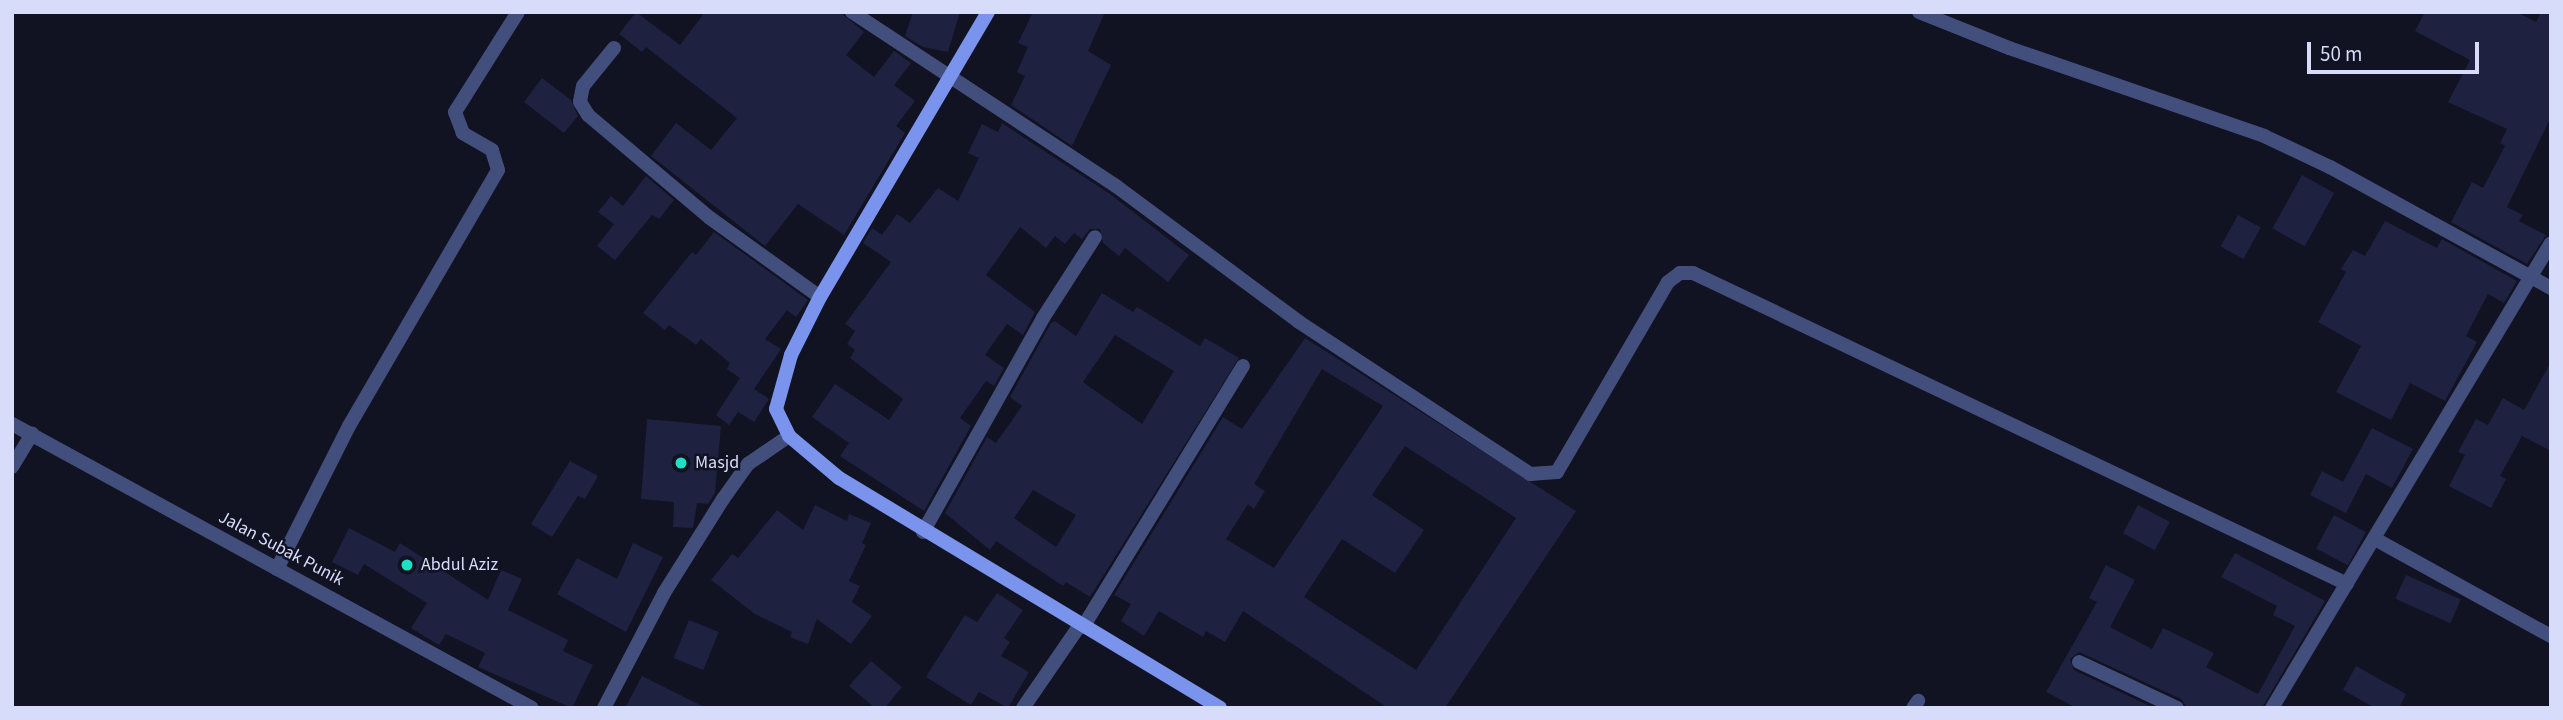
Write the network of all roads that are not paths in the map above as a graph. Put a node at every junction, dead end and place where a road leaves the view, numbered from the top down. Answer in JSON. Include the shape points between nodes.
{"nodes":[{"id":1,"x":518,"y":12,"type":"edge"},
{"id":2,"x":852,"y":12,"type":"edge"},
{"id":3,"x":988,"y":12,"type":"edge"},
{"id":4,"x":1919,"y":12,"type":"edge"},
{"id":5,"x":614,"y":48,"type":"dead end"},
{"id":6,"x":951,"y":76,"type":"junction"},
{"id":7,"x":1095,"y":237,"type":"dead end"},
{"id":8,"x":2551,"y":243,"type":"edge"},
{"id":9,"x":2532,"y":277,"type":"junction"},
{"id":10,"x":2551,"y":288,"type":"edge"},
{"id":11,"x":820,"y":297,"type":"junction"},
{"id":12,"x":1243,"y":366,"type":"dead end"},
{"id":13,"x":12,"y":424,"type":"edge"},
{"id":14,"x":32,"y":434,"type":"junction"},
{"id":15,"x":789,"y":436,"type":"junction"},
{"id":16,"x":12,"y":467,"type":"edge"},
{"id":17,"x":923,"y":532,"type":"junction"},
{"id":18,"x":2375,"y":539,"type":"junction"},
{"id":19,"x":277,"y":569,"type":"junction"},
{"id":20,"x":2347,"y":584,"type":"junction"},
{"id":21,"x":1082,"y":626,"type":"junction"},
{"id":22,"x":2551,"y":636,"type":"edge"},
{"id":23,"x":2080,"y":662,"type":"dead end"},
{"id":24,"x":532,"y":708,"type":"edge"},
{"id":25,"x":604,"y":708,"type":"edge"},
{"id":26,"x":1023,"y":708,"type":"edge"},
{"id":27,"x":1220,"y":708,"type":"edge"},
{"id":28,"x":2177,"y":708,"type":"edge"},
{"id":29,"x":2272,"y":708,"type":"edge"}],
"edges":[{"from":1,"to":19,"type":"street","via":[[455,112],[463,133],[492,150],[498,170],[356,415]]},
{"from":2,"to":6,"type":"street"},
{"from":3,"to":6,"type":"street"},
{"from":4,"to":9,"type":"street","via":[[2264,136]]},
{"from":5,"to":11,"type":"street","via":[[583,86],[580,102],[588,115],[710,218]]},
{"from":6,"to":11,"type":"street"},
{"from":6,"to":20,"type":"street","via":[[1116,186],[1299,322],[1530,474],[1545,476],[1561,466],[1668,282],[1685,272],[1707,278]]},
{"from":7,"to":17,"type":"street"},
{"from":8,"to":9,"type":"street"},
{"from":9,"to":10,"type":"street"},
{"from":9,"to":18,"type":"street"},
{"from":11,"to":15,"type":"street","via":[[778,390],[776,408]]},
{"from":12,"to":21,"type":"street"},
{"from":13,"to":14,"type":"street","name":"Jalan Subak Punik"},
{"from":14,"to":16,"type":"street"},
{"from":14,"to":19,"type":"street","name":"Jalan Subak Punik"},
{"from":15,"to":17,"type":"street","via":[[839,478]]},
{"from":15,"to":25,"type":"street","via":[[756,456],[723,499],[664,593]]},
{"from":17,"to":21,"type":"street"},
{"from":18,"to":20,"type":"street"},
{"from":18,"to":22,"type":"street"},
{"from":19,"to":24,"type":"street","name":"Jalan Subak Punik"},
{"from":20,"to":29,"type":"street"},
{"from":21,"to":26,"type":"street"},
{"from":21,"to":27,"type":"street"},
{"from":23,"to":28,"type":"street"}]}
